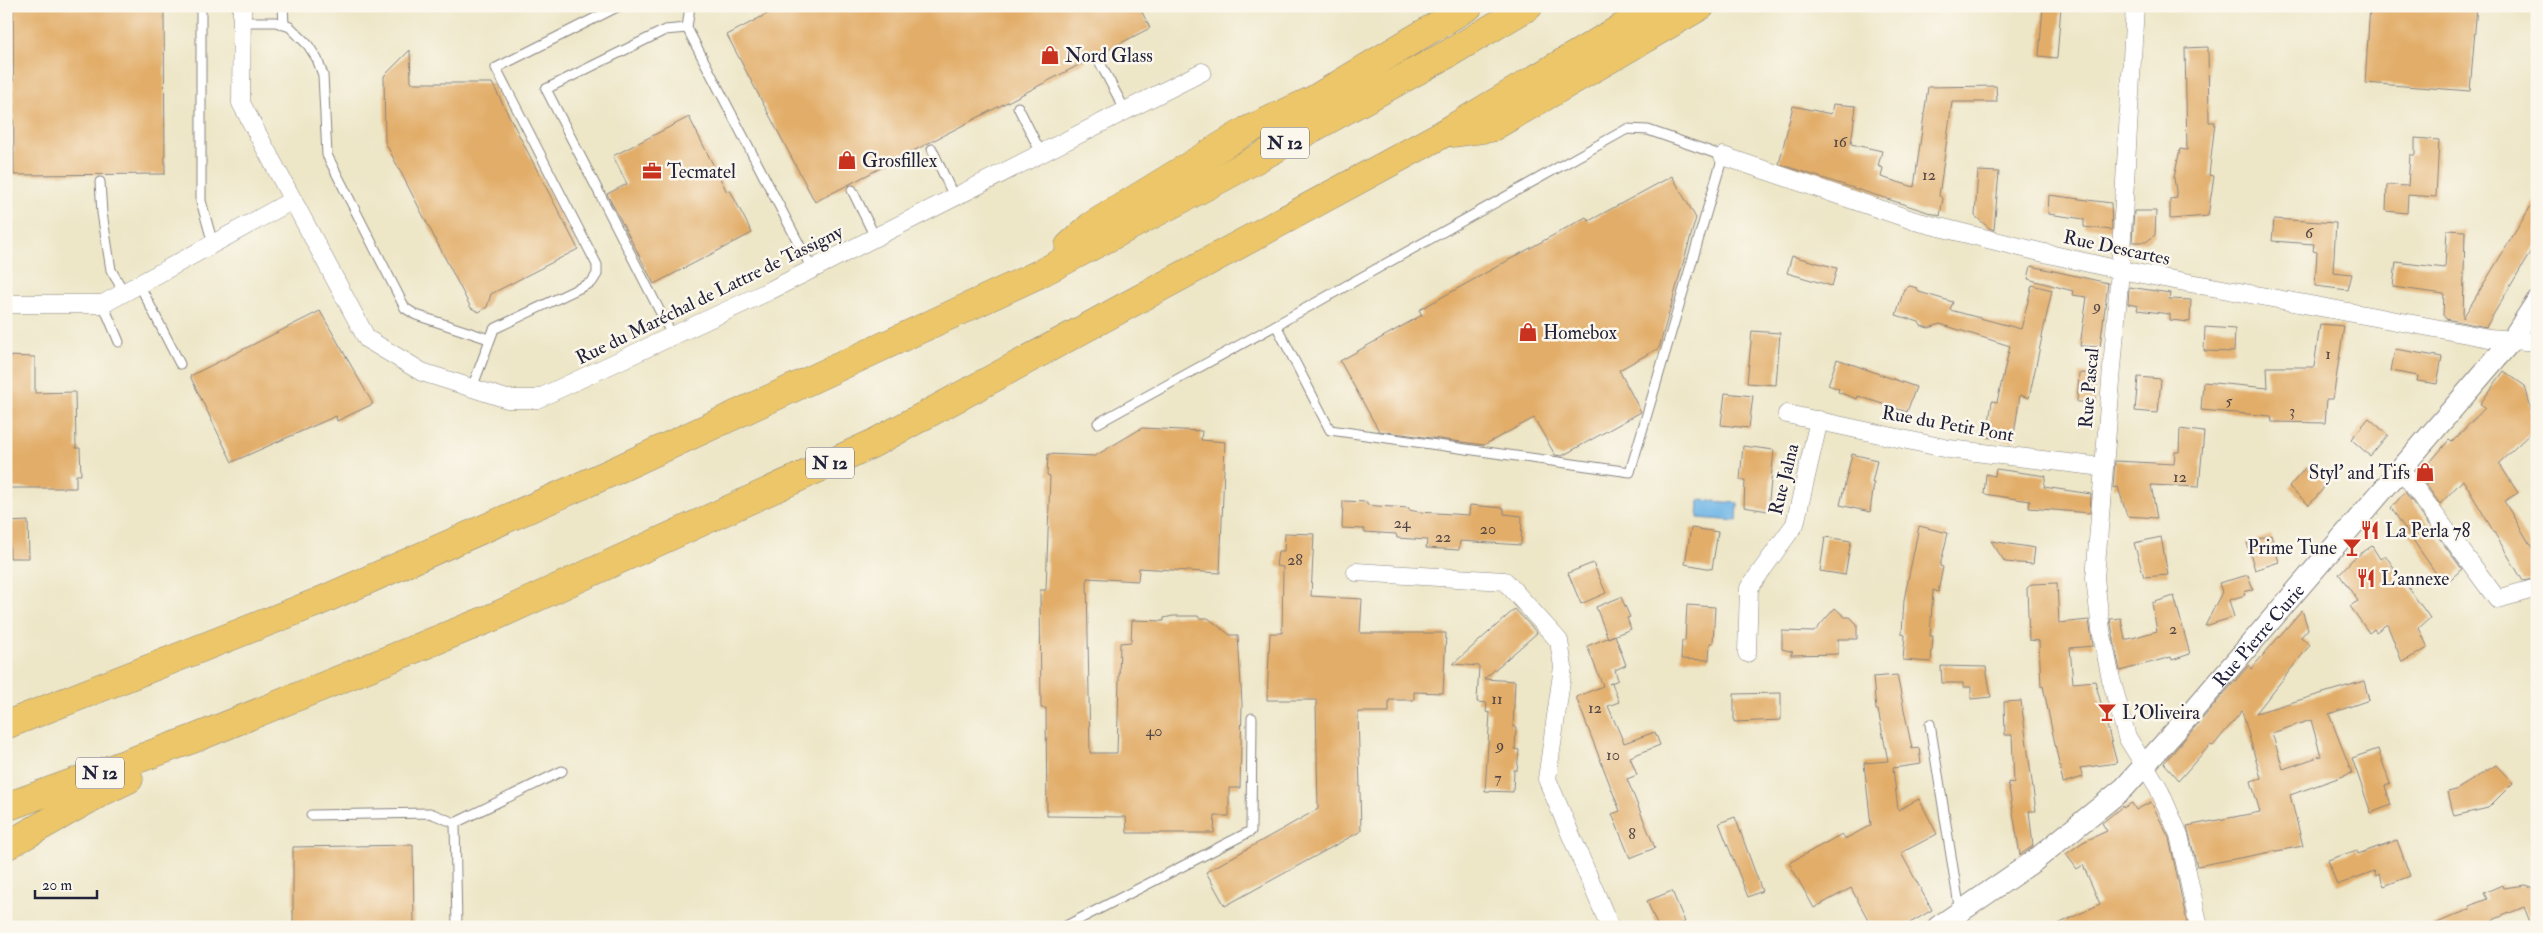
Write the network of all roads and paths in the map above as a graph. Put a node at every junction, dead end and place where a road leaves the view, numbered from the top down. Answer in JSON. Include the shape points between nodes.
{"nodes":[{"id":1,"x":201,"y":6,"type":"edge"},
{"id":2,"x":283,"y":6,"type":"edge"},
{"id":3,"x":619,"y":6,"type":"edge"},
{"id":4,"x":690,"y":6,"type":"edge"},
{"id":5,"x":1470,"y":6,"type":"edge"},
{"id":6,"x":1529,"y":6,"type":"edge"},
{"id":7,"x":1658,"y":6,"type":"edge"},
{"id":8,"x":1701,"y":6,"type":"edge"},
{"id":9,"x":2134,"y":6,"type":"edge"},
{"id":10,"x":242,"y":14,"type":"edge"},
{"id":11,"x":284,"y":24,"type":"junction"},
{"id":12,"x":687,"y":28,"type":"junction"},
{"id":13,"x":1100,"y":63,"type":"dead end"},
{"id":14,"x":1202,"y":72,"type":"dead end"},
{"id":15,"x":1018,"y":107,"type":"dead end"},
{"id":16,"x":1125,"y":110,"type":"junction"},
{"id":17,"x":1440,"y":135,"type":"junction"},
{"id":18,"x":932,"y":149,"type":"dead end"},
{"id":19,"x":1041,"y":153,"type":"junction"},
{"id":20,"x":1722,"y":156,"type":"junction"},
{"id":21,"x":100,"y":182,"type":"dead end"},
{"id":22,"x":852,"y":190,"type":"dead end"},
{"id":23,"x":954,"y":197,"type":"junction"},
{"id":24,"x":293,"y":200,"type":"junction"},
{"id":25,"x":875,"y":237,"type":"junction"},
{"id":26,"x":213,"y":244,"type":"junction"},
{"id":27,"x":812,"y":269,"type":"junction"},
{"id":28,"x":2120,"y":270,"type":"junction"},
{"id":29,"x":1039,"y":274,"type":"junction"},
{"id":30,"x":132,"y":288,"type":"junction"},
{"id":31,"x":2537,"y":301,"type":"edge"},
{"id":32,"x":6,"y":304,"type":"edge"},
{"id":33,"x":103,"y":304,"type":"junction"},
{"id":34,"x":1276,"y":325,"type":"junction"},
{"id":35,"x":672,"y":335,"type":"junction"},
{"id":36,"x":489,"y":339,"type":"junction"},
{"id":37,"x":2511,"y":341,"type":"junction"},
{"id":38,"x":119,"y":342,"type":"dead end"},
{"id":39,"x":2537,"y":342,"type":"edge"},
{"id":40,"x":180,"y":364,"type":"dead end"},
{"id":41,"x":472,"y":388,"type":"junction"},
{"id":42,"x":1787,"y":414,"type":"dead end"},
{"id":43,"x":1819,"y":420,"type":"junction"},
{"id":44,"x":1098,"y":423,"type":"dead end"},
{"id":45,"x":2103,"y":466,"type":"junction"},
{"id":46,"x":2401,"y":469,"type":"junction"},
{"id":47,"x":1356,"y":572,"type":"dead end"},
{"id":48,"x":2537,"y":588,"type":"edge"},
{"id":49,"x":1747,"y":653,"type":"dead end"},
{"id":50,"x":1252,"y":718,"type":"dead end"},
{"id":51,"x":1930,"y":724,"type":"dead end"},
{"id":52,"x":6,"y":726,"type":"edge"},
{"id":53,"x":193,"y":739,"type":"junction"},
{"id":54,"x":2146,"y":765,"type":"junction"},
{"id":55,"x":562,"y":771,"type":"dead end"},
{"id":56,"x":6,"y":807,"type":"edge"},
{"id":57,"x":311,"y":815,"type":"dead end"},
{"id":58,"x":455,"y":823,"type":"junction"},
{"id":59,"x":6,"y":846,"type":"edge"},
{"id":60,"x":1960,"y":912,"type":"junction"},
{"id":61,"x":457,"y":927,"type":"edge"},
{"id":62,"x":1064,"y":927,"type":"edge"},
{"id":63,"x":1610,"y":927,"type":"edge"},
{"id":64,"x":1938,"y":927,"type":"edge"},
{"id":65,"x":2199,"y":927,"type":"edge"}],
"edges":[{"from":1,"to":26,"type":"lane","via":[[201,201]]},
{"from":2,"to":11,"type":"lane"},
{"from":3,"to":36,"type":"lane","via":[[496,68],[597,264],[598,274],[592,282],[494,329]]},
{"from":4,"to":12,"type":"lane"},
{"from":5,"to":29,"type":"highway","via":[[1313,100],[1246,131],[1091,226]]},
{"from":6,"to":29,"type":"highway","number":"N 12","via":[[1240,168]]},
{"from":7,"to":17,"type":"highway","number":"N 12"},
{"from":8,"to":17,"type":"highway","via":[[1491,128]]},
{"from":9,"to":28,"type":"street","name":"Rue Pascal"},
{"from":10,"to":11,"type":"lane"},
{"from":10,"to":24,"type":"street","name":"Rue du Maréchal de Lattre de Tassigny","via":[[240,103]]},
{"from":11,"to":36,"type":"lane","via":[[308,45],[317,58],[323,75],[327,155],[405,308],[416,316]]},
{"from":12,"to":27,"type":"lane"},
{"from":12,"to":35,"type":"lane","via":[[665,30],[546,89]]},
{"from":13,"to":16,"type":"lane"},
{"from":14,"to":16,"type":"street","name":"Rue du Maréchal de Lattre de Tassigny"},
{"from":15,"to":19,"type":"lane"},
{"from":16,"to":19,"type":"street","name":"Rue du Maréchal de Lattre de Tassigny"},
{"from":17,"to":53,"type":"highway","number":"N 12","via":[[872,444],[496,616]]},
{"from":18,"to":23,"type":"lane"},
{"from":19,"to":23,"type":"street","name":"Rue du Maréchal de Lattre de Tassigny"},
{"from":20,"to":28,"type":"street","name":"Rue Descartes","via":[[1915,221]]},
{"from":20,"to":34,"type":"lane","via":[[1648,130],[1627,129]]},
{"from":20,"to":34,"type":"lane","via":[[1630,472],[1330,430]]},
{"from":21,"to":30,"type":"lane","via":[[111,270]]},
{"from":22,"to":25,"type":"lane"},
{"from":23,"to":25,"type":"street","name":"Rue du Maréchal de Lattre de Tassigny"},
{"from":24,"to":26,"type":"street"},
{"from":24,"to":41,"type":"street","name":"Rue du Maréchal de Lattre de Tassigny","via":[[367,339],[422,372]]},
{"from":25,"to":27,"type":"street","name":"Rue du Maréchal de Lattre de Tassigny"},
{"from":26,"to":30,"type":"street"},
{"from":27,"to":35,"type":"street","name":"Rue du Maréchal de Lattre de Tassigny"},
{"from":28,"to":37,"type":"street","name":"Rue Descartes"},
{"from":28,"to":45,"type":"street","name":"Rue Pascal"},
{"from":29,"to":52,"type":"highway","number":"N 12","via":[[610,474],[318,602]]},
{"from":30,"to":33,"type":"street"},
{"from":30,"to":40,"type":"lane"},
{"from":31,"to":37,"type":"street","name":"Rue Pierre Curie"},
{"from":32,"to":33,"type":"street"},
{"from":33,"to":38,"type":"lane"},
{"from":34,"to":44,"type":"lane"},
{"from":35,"to":41,"type":"street","name":"Rue du Maréchal de Lattre de Tassigny","via":[[537,399],[507,399]]},
{"from":36,"to":41,"type":"lane"},
{"from":37,"to":39,"type":"street","name":"Rue Descartes"},
{"from":37,"to":46,"type":"street","name":"Rue Pierre Curie"},
{"from":42,"to":43,"type":"street","name":"Rue du Petit Pont"},
{"from":43,"to":45,"type":"street","name":"Rue du Petit Pont","via":[[1949,449]]},
{"from":43,"to":49,"type":"street","name":"Rue Jalna","via":[[1796,524],[1749,588]]},
{"from":45,"to":54,"type":"street","name":"Rue Pascal","via":[[2095,578],[2101,630],[2110,679],[2127,737]]},
{"from":46,"to":48,"type":"street","via":[[2497,599]]},
{"from":46,"to":54,"type":"street","name":"Rue Pierre Curie"},
{"from":47,"to":63,"type":"street","via":[[1506,581],[1559,641],[1563,667],[1547,779]]},
{"from":50,"to":62,"type":"lane","via":[[1251,831]]},
{"from":51,"to":60,"type":"lane"},
{"from":53,"to":56,"type":"highway","number":"N 12"},
{"from":53,"to":59,"type":"highway","via":[[170,759],[100,793]]},
{"from":54,"to":60,"type":"street","name":"Rue Pierre Curie","via":[[2124,788],[2034,861]]},
{"from":54,"to":65,"type":"street","name":"Rue Pascal","via":[[2180,835]]},
{"from":55,"to":58,"type":"lane"},
{"from":57,"to":58,"type":"lane","via":[[430,813]]},
{"from":58,"to":61,"type":"lane"},
{"from":60,"to":64,"type":"street","name":"Rue Pierre Curie"}]}
